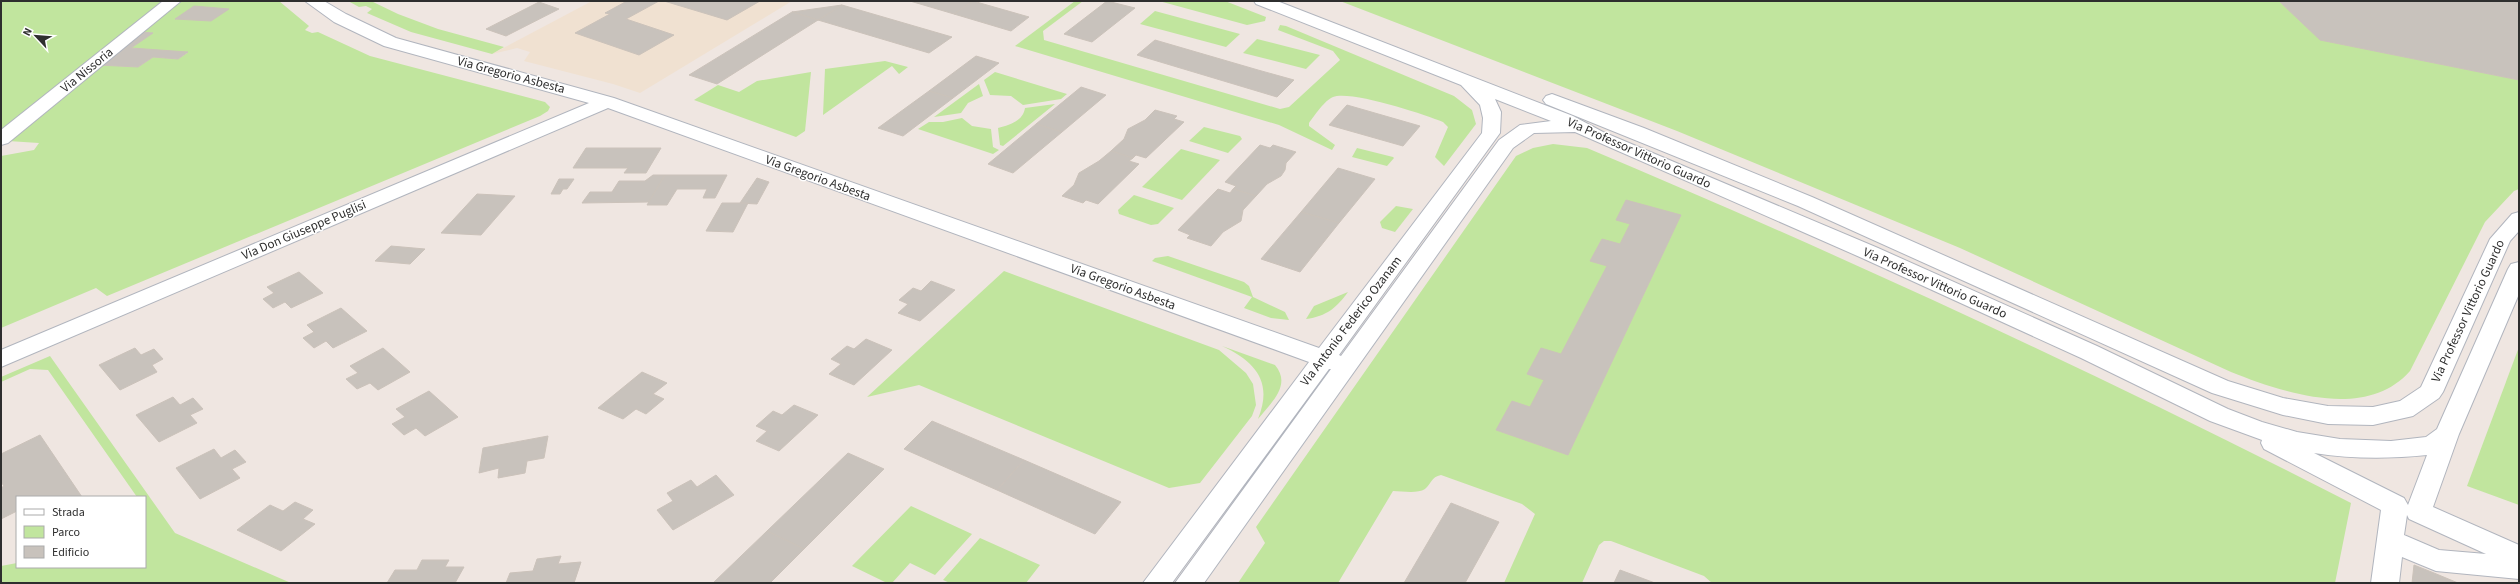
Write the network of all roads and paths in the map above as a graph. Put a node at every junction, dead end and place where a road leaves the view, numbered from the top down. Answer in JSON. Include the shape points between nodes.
{"nodes":[{"id":1,"x":173,"y":1,"type":"edge"},
{"id":2,"x":313,"y":1,"type":"edge"},
{"id":3,"x":1262,"y":1,"type":"edge"},
{"id":4,"x":1300,"y":1,"type":"edge"},
{"id":5,"x":1438,"y":71,"type":"junction"},
{"id":6,"x":607,"y":102,"type":"junction"},
{"id":7,"x":1596,"y":136,"type":"junction"},
{"id":8,"x":1,"y":139,"type":"edge"},
{"id":9,"x":2519,"y":218,"type":"edge"},
{"id":10,"x":2519,"y":269,"type":"edge"},
{"id":11,"x":1323,"y":358,"type":"junction"},
{"id":12,"x":1,"y":359,"type":"edge"},
{"id":13,"x":1345,"y":366,"type":"junction"},
{"id":14,"x":2219,"y":415,"type":"junction"},
{"id":15,"x":2447,"y":434,"type":"junction"},
{"id":16,"x":2390,"y":540,"type":"junction"},
{"id":17,"x":2519,"y":557,"type":"edge"},
{"id":18,"x":2519,"y":568,"type":"edge"},
{"id":19,"x":1157,"y":583,"type":"edge"},
{"id":20,"x":1190,"y":583,"type":"edge"},
{"id":21,"x":2385,"y":583,"type":"edge"}],
"edges":[{"from":1,"to":8,"type":"street","name":"Via Nissoria"},
{"from":2,"to":6,"type":"street","name":"Via Gregorio Asbesta","via":[[340,18],[390,42]]},
{"from":3,"to":5,"type":"street","name":"Via Professor Vittorio Guardo"},
{"from":4,"to":9,"type":"street","name":"Via Professor Vittorio Guardo","via":[[1728,168],[1858,222],[2220,387],[2261,402],[2293,409],[2331,415],[2369,416],[2394,413],[2410,407],[2431,392],[2500,239]]},
{"from":5,"to":7,"type":"street","name":"Via Professor Vittorio Guardo","via":[[1538,109]]},
{"from":5,"to":11,"type":"street","name":"Via Antonio Federico Ozanam","via":[[1473,88],[1484,97],[1492,108],[1494,122],[1491,133]]},
{"from":6,"to":11,"type":"street","name":"Via Gregorio Asbesta"},
{"from":6,"to":12,"type":"street","name":"Via Don Giuseppe Puglisi"},
{"from":7,"to":13,"type":"street","name":"Via Antonio Federico Ozanam","via":[[1551,125],[1514,134]]},
{"from":7,"to":14,"type":"street","name":"Via Professor Vittorio Guardo","via":[[1870,253],[2082,349]]},
{"from":10,"to":15,"type":"street"},
{"from":11,"to":13,"type":"street","name":"Via Gregorio Asbesta"},
{"from":11,"to":19,"type":"street","name":"Via Antonio Federico Ozanam"},
{"from":13,"to":20,"type":"street","name":"Via Antonio Federico Ozanam"},
{"from":14,"to":15,"type":"street","name":"Via Professor Vittorio Guardo","via":[[2297,441],[2340,448],[2391,450],[2432,445]]},
{"from":14,"to":16,"type":"street","via":[[2395,505]]},
{"from":15,"to":17,"type":"street","via":[[2418,512]]},
{"from":16,"to":18,"type":"street","via":[[2436,560]]},
{"from":16,"to":21,"type":"street"}]}
